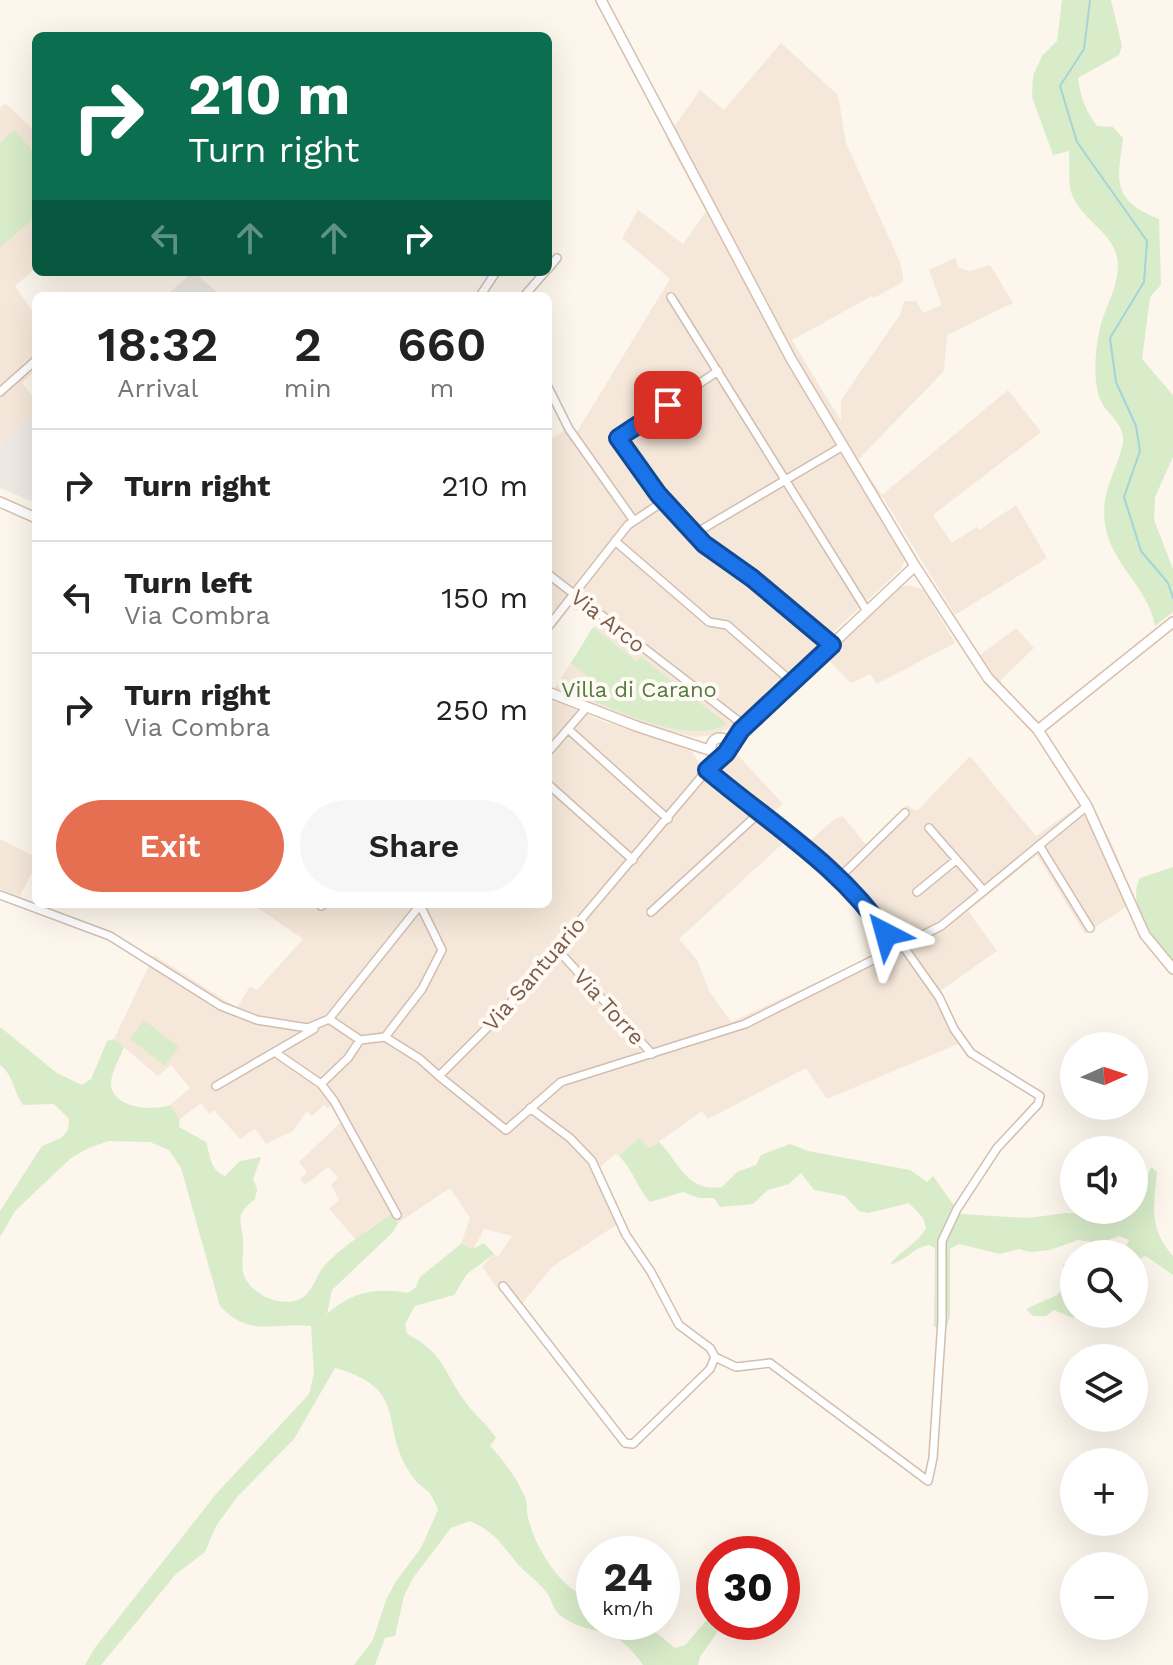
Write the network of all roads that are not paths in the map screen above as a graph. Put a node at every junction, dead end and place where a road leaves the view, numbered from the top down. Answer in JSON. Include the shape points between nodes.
{"nodes":[{"id":1,"x":601,"y":0,"type":"edge"},
{"id":2,"x":557,"y":258,"type":"dead end"},
{"id":3,"x":552,"y":263,"type":"edge"},
{"id":4,"x":541,"y":276,"type":"edge"},
{"id":5,"x":527,"y":292,"type":"edge"},
{"id":6,"x":671,"y":297,"type":"dead end"},
{"id":7,"x":32,"y":364,"type":"edge"},
{"id":8,"x":718,"y":371,"type":"junction"},
{"id":9,"x":0,"y":392,"type":"edge"},
{"id":10,"x":552,"y":395,"type":"edge"},
{"id":11,"x":843,"y":446,"type":"junction"},
{"id":12,"x":786,"y":481,"type":"junction"},
{"id":13,"x":664,"y":501,"type":"junction"},
{"id":14,"x":0,"y":502,"type":"edge"},
{"id":15,"x":32,"y":516,"type":"edge"},
{"id":16,"x":634,"y":521,"type":"junction"},
{"id":17,"x":694,"y":534,"type":"junction"},
{"id":18,"x":615,"y":541,"type":"junction"},
{"id":19,"x":915,"y":566,"type":"junction"},
{"id":20,"x":552,"y":577,"type":"edge"},
{"id":21,"x":574,"y":595,"type":"junction"},
{"id":22,"x":867,"y":611,"type":"junction"},
{"id":23,"x":552,"y":622,"type":"edge"},
{"id":24,"x":1173,"y":622,"type":"edge"},
{"id":25,"x":832,"y":645,"type":"junction"},
{"id":26,"x":792,"y":682,"type":"junction"},
{"id":27,"x":552,"y":694,"type":"edge"},
{"id":28,"x":587,"y":707,"type":"junction"},
{"id":29,"x":743,"y":728,"type":"junction"},
{"id":30,"x":568,"y":729,"type":"junction"},
{"id":31,"x":1038,"y":730,"type":"junction"},
{"id":32,"x":552,"y":747,"type":"edge"},
{"id":33,"x":720,"y":747,"type":"junction"},
{"id":34,"x":708,"y":770,"type":"junction"},
{"id":35,"x":552,"y":788,"type":"edge"},
{"id":36,"x":1087,"y":806,"type":"junction"},
{"id":37,"x":905,"y":813,"type":"dead end"},
{"id":38,"x":758,"y":814,"type":"junction"},
{"id":39,"x":668,"y":819,"type":"junction"},
{"id":40,"x":929,"y":828,"type":"dead end"},
{"id":41,"x":1039,"y":845,"type":"junction"},
{"id":42,"x":633,"y":860,"type":"junction"},
{"id":43,"x":956,"y":860,"type":"junction"},
{"id":44,"x":838,"y":879,"type":"junction"},
{"id":45,"x":984,"y":891,"type":"junction"},
{"id":46,"x":917,"y":892,"type":"dead end"},
{"id":47,"x":0,"y":895,"type":"edge"},
{"id":48,"x":32,"y":907,"type":"edge"},
{"id":49,"x":35,"y":908,"type":"edge"},
{"id":50,"x":418,"y":908,"type":"edge"},
{"id":51,"x":423,"y":908,"type":"edge"},
{"id":52,"x":651,"y":912,"type":"dead end"},
{"id":53,"x":1090,"y":928,"type":"dead end"},
{"id":54,"x":899,"y":948,"type":"junction"},
{"id":55,"x":557,"y":949,"type":"junction"},
{"id":56,"x":1173,"y":969,"type":"edge"},
{"id":57,"x":329,"y":1019,"type":"junction"},
{"id":58,"x":319,"y":1025,"type":"junction"},
{"id":59,"x":385,"y":1037,"type":"junction"},
{"id":60,"x":360,"y":1040,"type":"junction"},
{"id":61,"x":276,"y":1053,"type":"junction"},
{"id":62,"x":652,"y":1054,"type":"junction"},
{"id":63,"x":439,"y":1076,"type":"junction"},
{"id":64,"x":321,"y":1084,"type":"junction"},
{"id":65,"x":216,"y":1086,"type":"dead end"},
{"id":66,"x":530,"y":1108,"type":"junction"},
{"id":67,"x":397,"y":1215,"type":"dead end"},
{"id":68,"x":503,"y":1286,"type":"dead end"},
{"id":69,"x":715,"y":1357,"type":"junction"}],
"edges":[{"from":1,"to":11,"type":"street","via":[[791,359]]},
{"from":2,"to":3,"type":"street"},
{"from":4,"to":5,"type":"street"},
{"from":6,"to":8,"type":"street"},
{"from":7,"to":9,"type":"street"},
{"from":8,"to":12,"type":"street"},
{"from":8,"to":13,"type":"street","via":[[618,438]]},
{"from":10,"to":16,"type":"street","via":[[569,429]]},
{"from":11,"to":12,"type":"street"},
{"from":11,"to":19,"type":"street"},
{"from":12,"to":17,"type":"street"},
{"from":12,"to":22,"type":"street"},
{"from":13,"to":16,"type":"street"},
{"from":13,"to":17,"type":"street"},
{"from":14,"to":15,"type":"street"},
{"from":16,"to":18,"type":"street"},
{"from":17,"to":25,"type":"street"},
{"from":18,"to":21,"type":"street"},
{"from":18,"to":26,"type":"street","via":[[709,622],[727,625]]},
{"from":19,"to":22,"type":"street"},
{"from":19,"to":31,"type":"street","via":[[988,678]]},
{"from":20,"to":21,"type":"street","name":"Via Arco"},
{"from":21,"to":23,"type":"street"},
{"from":21,"to":29,"type":"street","name":"Via Arco"},
{"from":22,"to":25,"type":"street"},
{"from":24,"to":31,"type":"street"},
{"from":25,"to":26,"type":"street"},
{"from":26,"to":29,"type":"street"},
{"from":27,"to":28,"type":"street"},
{"from":28,"to":30,"type":"street"},
{"from":28,"to":33,"type":"street","via":[[689,742]]},
{"from":29,"to":33,"type":"street"},
{"from":30,"to":32,"type":"street"},
{"from":30,"to":39,"type":"street"},
{"from":31,"to":36,"type":"street"},
{"from":33,"to":34,"type":"street","name":"Via Santuario"},
{"from":34,"to":38,"type":"street"},
{"from":34,"to":39,"type":"street","name":"Via Santuario"},
{"from":35,"to":42,"type":"street"},
{"from":36,"to":41,"type":"street"},
{"from":36,"to":56,"type":"street","via":[[1145,935]]},
{"from":37,"to":44,"type":"street"},
{"from":38,"to":44,"type":"street"},
{"from":38,"to":52,"type":"street"},
{"from":39,"to":42,"type":"street","name":"Via Santuario"},
{"from":40,"to":43,"type":"street"},
{"from":41,"to":45,"type":"street"},
{"from":41,"to":53,"type":"street"},
{"from":42,"to":55,"type":"street","name":"Via Santuario"},
{"from":43,"to":45,"type":"street"},
{"from":43,"to":46,"type":"street"},
{"from":44,"to":54,"type":"street"},
{"from":45,"to":54,"type":"street","via":[[941,926]]},
{"from":47,"to":48,"type":"street"},
{"from":49,"to":58,"type":"street","via":[[110,936],[221,1006],[257,1020]]},
{"from":50,"to":57,"type":"street"},
{"from":51,"to":59,"type":"street","via":[[442,950],[422,989]]},
{"from":54,"to":62,"type":"street","via":[[745,1024]]},
{"from":54,"to":69,"type":"street","via":[[939,997],[971,1053],[1040,1096],[997,1148],[945,1231],[928,1481],[777,1365],[736,1367]]},
{"from":55,"to":62,"type":"street","name":"Via Torre"},
{"from":55,"to":63,"type":"street","name":"Via Santuario"},
{"from":57,"to":58,"type":"street"},
{"from":57,"to":60,"type":"street"},
{"from":58,"to":61,"type":"street"},
{"from":59,"to":60,"type":"street"},
{"from":59,"to":63,"type":"street"},
{"from":60,"to":64,"type":"street"},
{"from":61,"to":64,"type":"street"},
{"from":61,"to":65,"type":"street"},
{"from":62,"to":66,"type":"street","name":"Via Torre","via":[[561,1082]]},
{"from":63,"to":66,"type":"street","name":"Via Torre","via":[[506,1130]]},
{"from":64,"to":67,"type":"street"},
{"from":66,"to":69,"type":"street","via":[[592,1161],[626,1235],[679,1325]]},
{"from":68,"to":69,"type":"street","via":[[628,1444],[710,1369]]}]}
